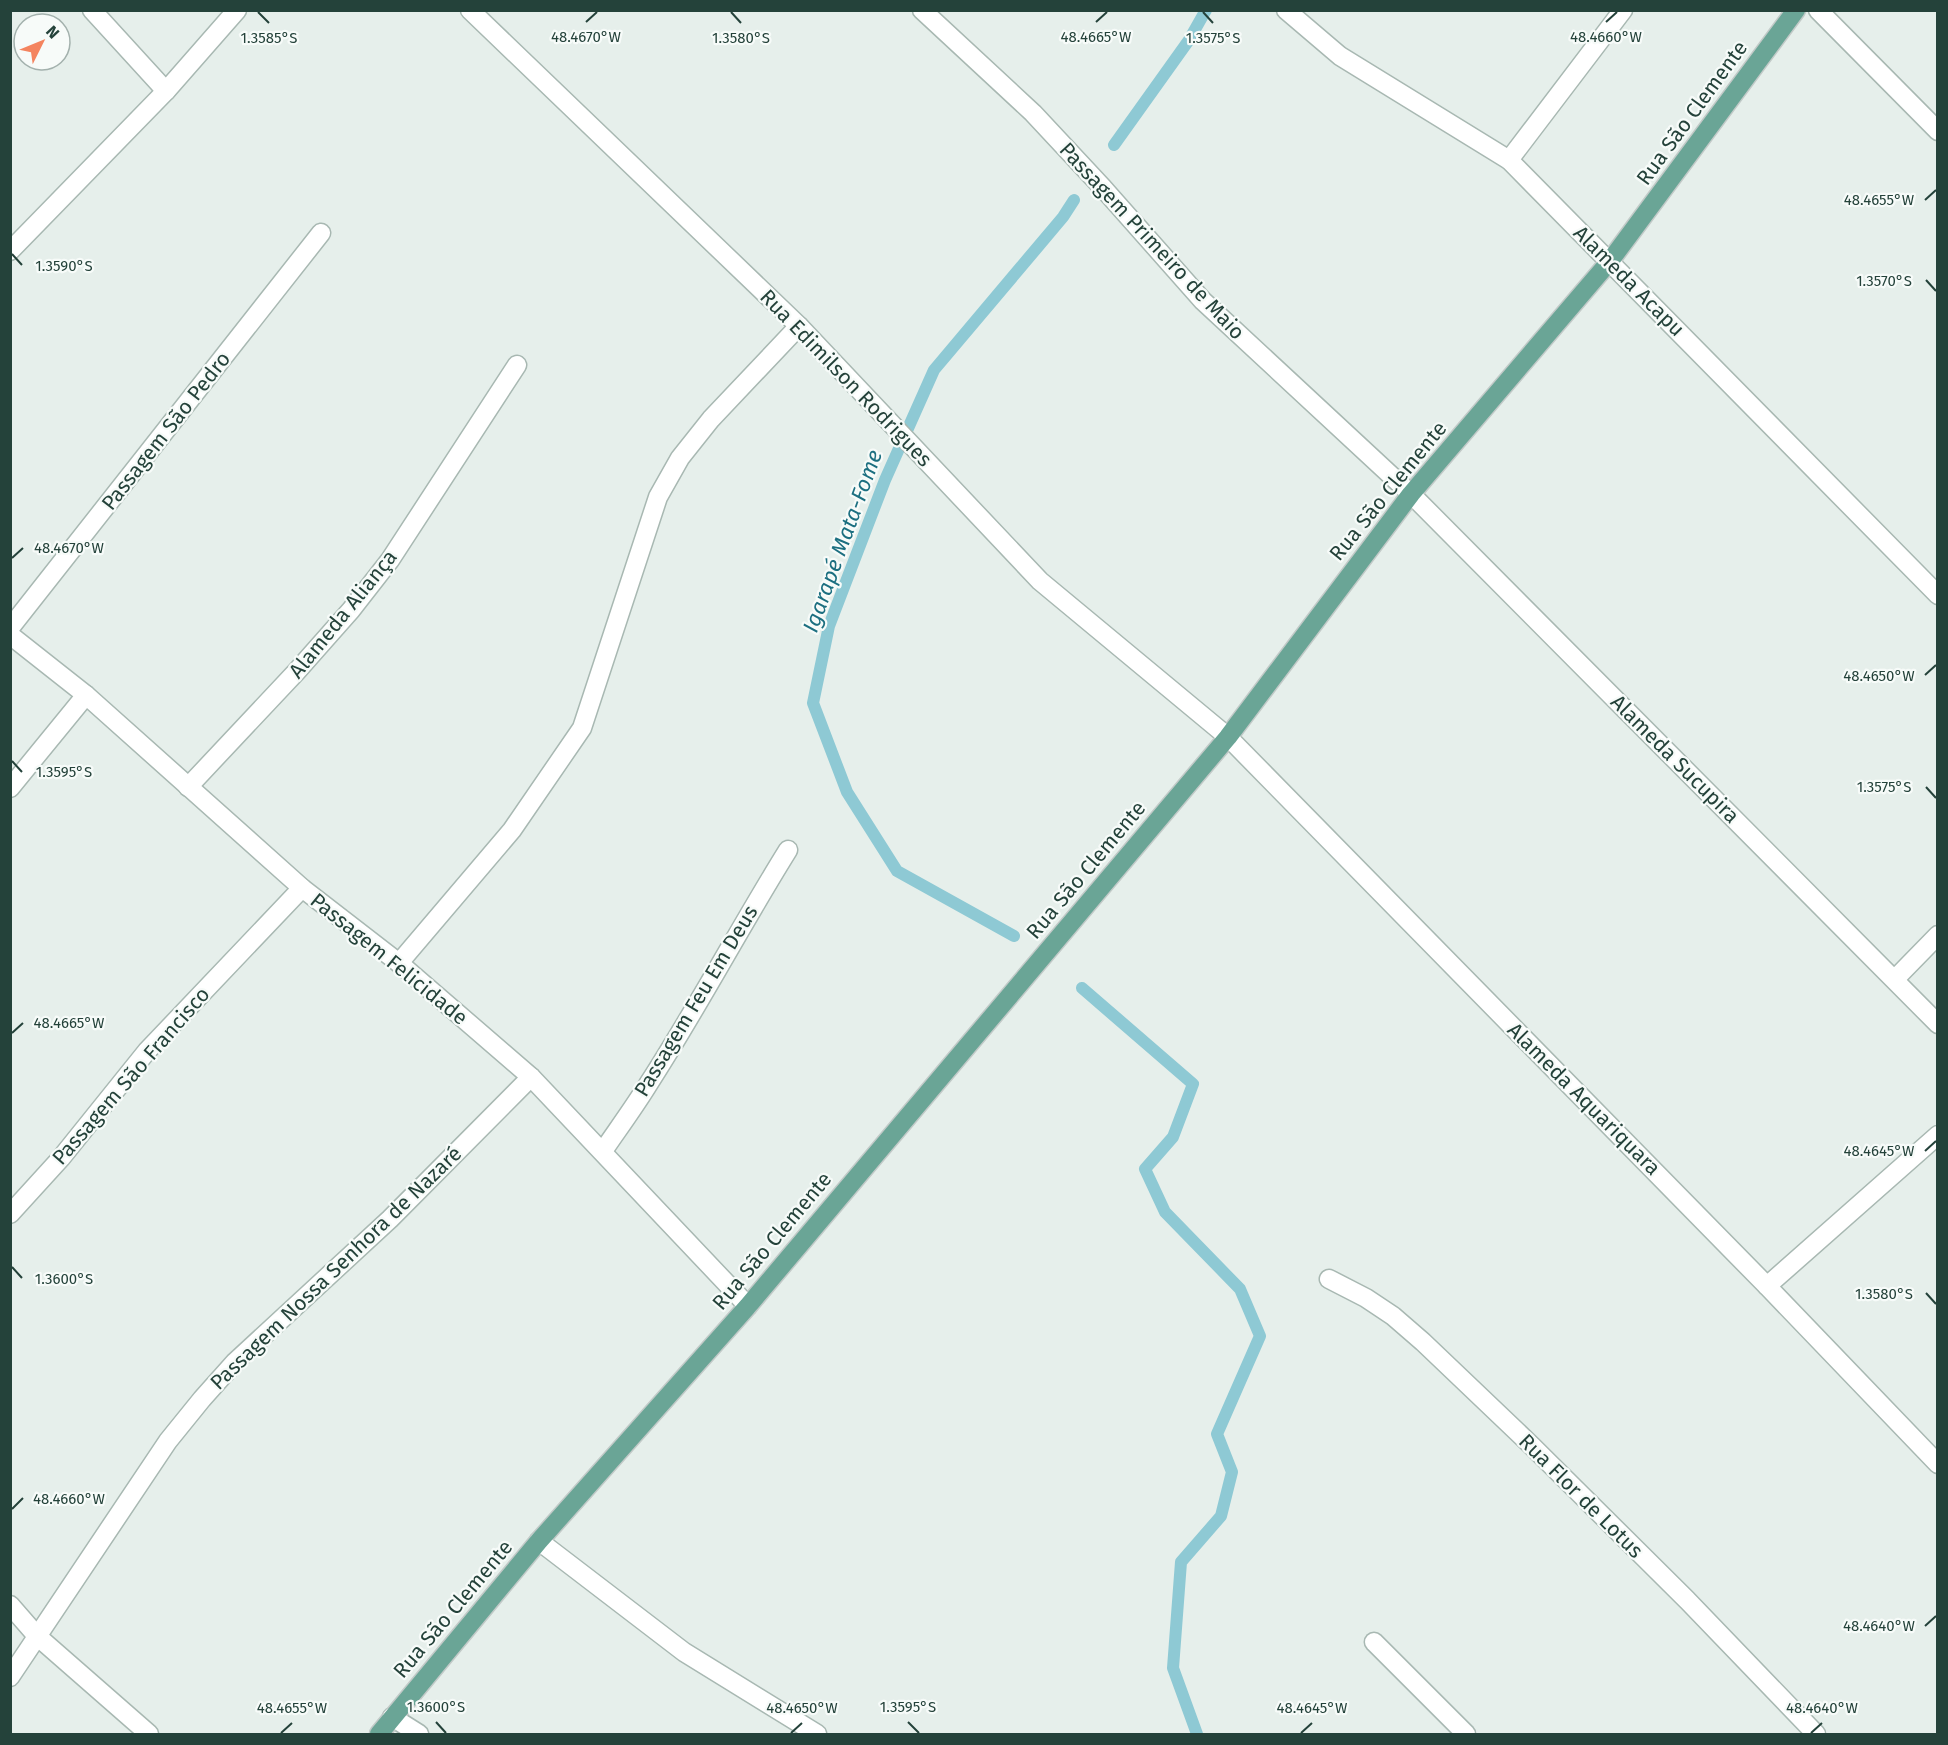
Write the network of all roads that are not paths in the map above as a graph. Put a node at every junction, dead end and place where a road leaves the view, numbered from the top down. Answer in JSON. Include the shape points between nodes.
{"nodes":[{"id":1,"x":92,"y":10,"type":"edge"},
{"id":2,"x":237,"y":10,"type":"edge"},
{"id":3,"x":470,"y":10,"type":"edge"},
{"id":4,"x":922,"y":10,"type":"edge"},
{"id":5,"x":1286,"y":10,"type":"edge"},
{"id":6,"x":1623,"y":10,"type":"edge"},
{"id":7,"x":1796,"y":10,"type":"edge"},
{"id":8,"x":1818,"y":10,"type":"edge"},
{"id":9,"x":166,"y":91,"type":"junction"},
{"id":10,"x":1938,"y":131,"type":"edge"},
{"id":11,"x":1509,"y":160,"type":"junction"},
{"id":12,"x":321,"y":233,"type":"dead end"},
{"id":13,"x":10,"y":251,"type":"edge"},
{"id":14,"x":1610,"y":261,"type":"junction"},
{"id":15,"x":799,"y":326,"type":"junction"},
{"id":16,"x":517,"y":365,"type":"dead end"},
{"id":17,"x":1411,"y":494,"type":"junction"},
{"id":18,"x":1938,"y":595,"type":"edge"},
{"id":19,"x":10,"y":628,"type":"edge"},
{"id":20,"x":10,"y":635,"type":"edge"},
{"id":21,"x":86,"y":695,"type":"junction"},
{"id":22,"x":1228,"y":737,"type":"junction"},
{"id":23,"x":188,"y":787,"type":"junction"},
{"id":24,"x":10,"y":788,"type":"edge"},
{"id":25,"x":788,"y":850,"type":"dead end"},
{"id":26,"x":302,"y":888,"type":"junction"},
{"id":27,"x":1938,"y":935,"type":"edge"},
{"id":28,"x":399,"y":963,"type":"junction"},
{"id":29,"x":1895,"y":980,"type":"junction"},
{"id":30,"x":1938,"y":1024,"type":"edge"},
{"id":31,"x":531,"y":1077,"type":"junction"},
{"id":32,"x":1938,"y":1135,"type":"edge"},
{"id":33,"x":603,"y":1151,"type":"junction"},
{"id":34,"x":10,"y":1214,"type":"edge"},
{"id":35,"x":1329,"y":1279,"type":"dead end"},
{"id":36,"x":1767,"y":1286,"type":"junction"},
{"id":37,"x":748,"y":1306,"type":"junction"},
{"id":38,"x":1938,"y":1464,"type":"edge"},
{"id":39,"x":539,"y":1541,"type":"junction"},
{"id":40,"x":10,"y":1605,"type":"edge"},
{"id":41,"x":37,"y":1635,"type":"junction"},
{"id":42,"x":1374,"y":1642,"type":"dead end"},
{"id":43,"x":10,"y":1677,"type":"edge"},
{"id":44,"x":392,"y":1717,"type":"junction"},
{"id":45,"x":149,"y":1734,"type":"edge"},
{"id":46,"x":379,"y":1734,"type":"edge"},
{"id":47,"x":418,"y":1734,"type":"edge"},
{"id":48,"x":817,"y":1734,"type":"edge"},
{"id":49,"x":1466,"y":1734,"type":"edge"},
{"id":50,"x":1816,"y":1734,"type":"edge"}],
"edges":[{"from":1,"to":9,"type":"street"},
{"from":2,"to":9,"type":"street"},
{"from":3,"to":15,"type":"street","name":"Rua Edimilson Rodrigues"},
{"from":4,"to":17,"type":"street","name":"Passagem Primeiro de Maio","via":[[1033,113],[1203,301]]},
{"from":5,"to":11,"type":"street","name":"Alameda Acapu","via":[[1340,56]]},
{"from":6,"to":11,"type":"street"},
{"from":7,"to":14,"type":"main road","name":"Rua São Clemente"},
{"from":8,"to":10,"type":"street"},
{"from":9,"to":13,"type":"street"},
{"from":11,"to":14,"type":"street","name":"Alameda Acapu"},
{"from":12,"to":19,"type":"street","name":"Passagem São Pedro"},
{"from":14,"to":17,"type":"main road","name":"Rua São Clemente"},
{"from":14,"to":18,"type":"street","name":"Alameda Acapu"},
{"from":15,"to":22,"type":"street","name":"Rua Edimilson Rodrigues","via":[[1040,582]]},
{"from":15,"to":28,"type":"street","via":[[711,419],[680,458],[658,497],[582,728],[512,830]]},
{"from":16,"to":23,"type":"street","name":"Alameda Aliança","via":[[390,560],[297,671]]},
{"from":17,"to":22,"type":"main road","name":"Rua São Clemente"},
{"from":17,"to":29,"type":"street","name":"Alameda Sucupira"},
{"from":20,"to":21,"type":"street","name":"Passagem Felicidade"},
{"from":21,"to":23,"type":"street","name":"Passagem Felicidade"},
{"from":21,"to":24,"type":"street"},
{"from":22,"to":36,"type":"street","name":"Alameda Aquariquara"},
{"from":22,"to":37,"type":"main road","name":"Rua São Clemente"},
{"from":23,"to":26,"type":"street","name":"Passagem Felicidade"},
{"from":25,"to":33,"type":"street","name":"Passagem Feu Em Deus","via":[[649,1084]]},
{"from":26,"to":28,"type":"street","name":"Passagem Felicidade"},
{"from":26,"to":34,"type":"street","name":"Passagem São Francisco","via":[[147,1051],[61,1158]]},
{"from":27,"to":29,"type":"street"},
{"from":28,"to":31,"type":"street","name":"Passagem Felicidade"},
{"from":29,"to":30,"type":"street","name":"Alameda Sucupira"},
{"from":31,"to":33,"type":"street","name":"Passagem Felicidade"},
{"from":31,"to":41,"type":"street","name":"Passagem Nossa Senhora de Nazaré","via":[[390,1219],[235,1362],[168,1441]]},
{"from":32,"to":36,"type":"street"},
{"from":33,"to":37,"type":"street","name":"Passagem Felicidade"},
{"from":35,"to":50,"type":"street","name":"Rua Flor de Lotus","via":[[1393,1316],[1423,1342],[1532,1446]]},
{"from":36,"to":38,"type":"street","name":"Alameda Aquariquara"},
{"from":37,"to":39,"type":"main road","name":"Rua São Clemente"},
{"from":39,"to":44,"type":"main road","name":"Rua São Clemente"},
{"from":39,"to":48,"type":"street","via":[[684,1652]]},
{"from":40,"to":41,"type":"street"},
{"from":41,"to":43,"type":"street","name":"Passagem Nossa Senhora de Nazaré"},
{"from":41,"to":45,"type":"street"},
{"from":42,"to":49,"type":"street"},
{"from":44,"to":46,"type":"main road","name":"Rua São Clemente"},
{"from":44,"to":47,"type":"street"}]}
